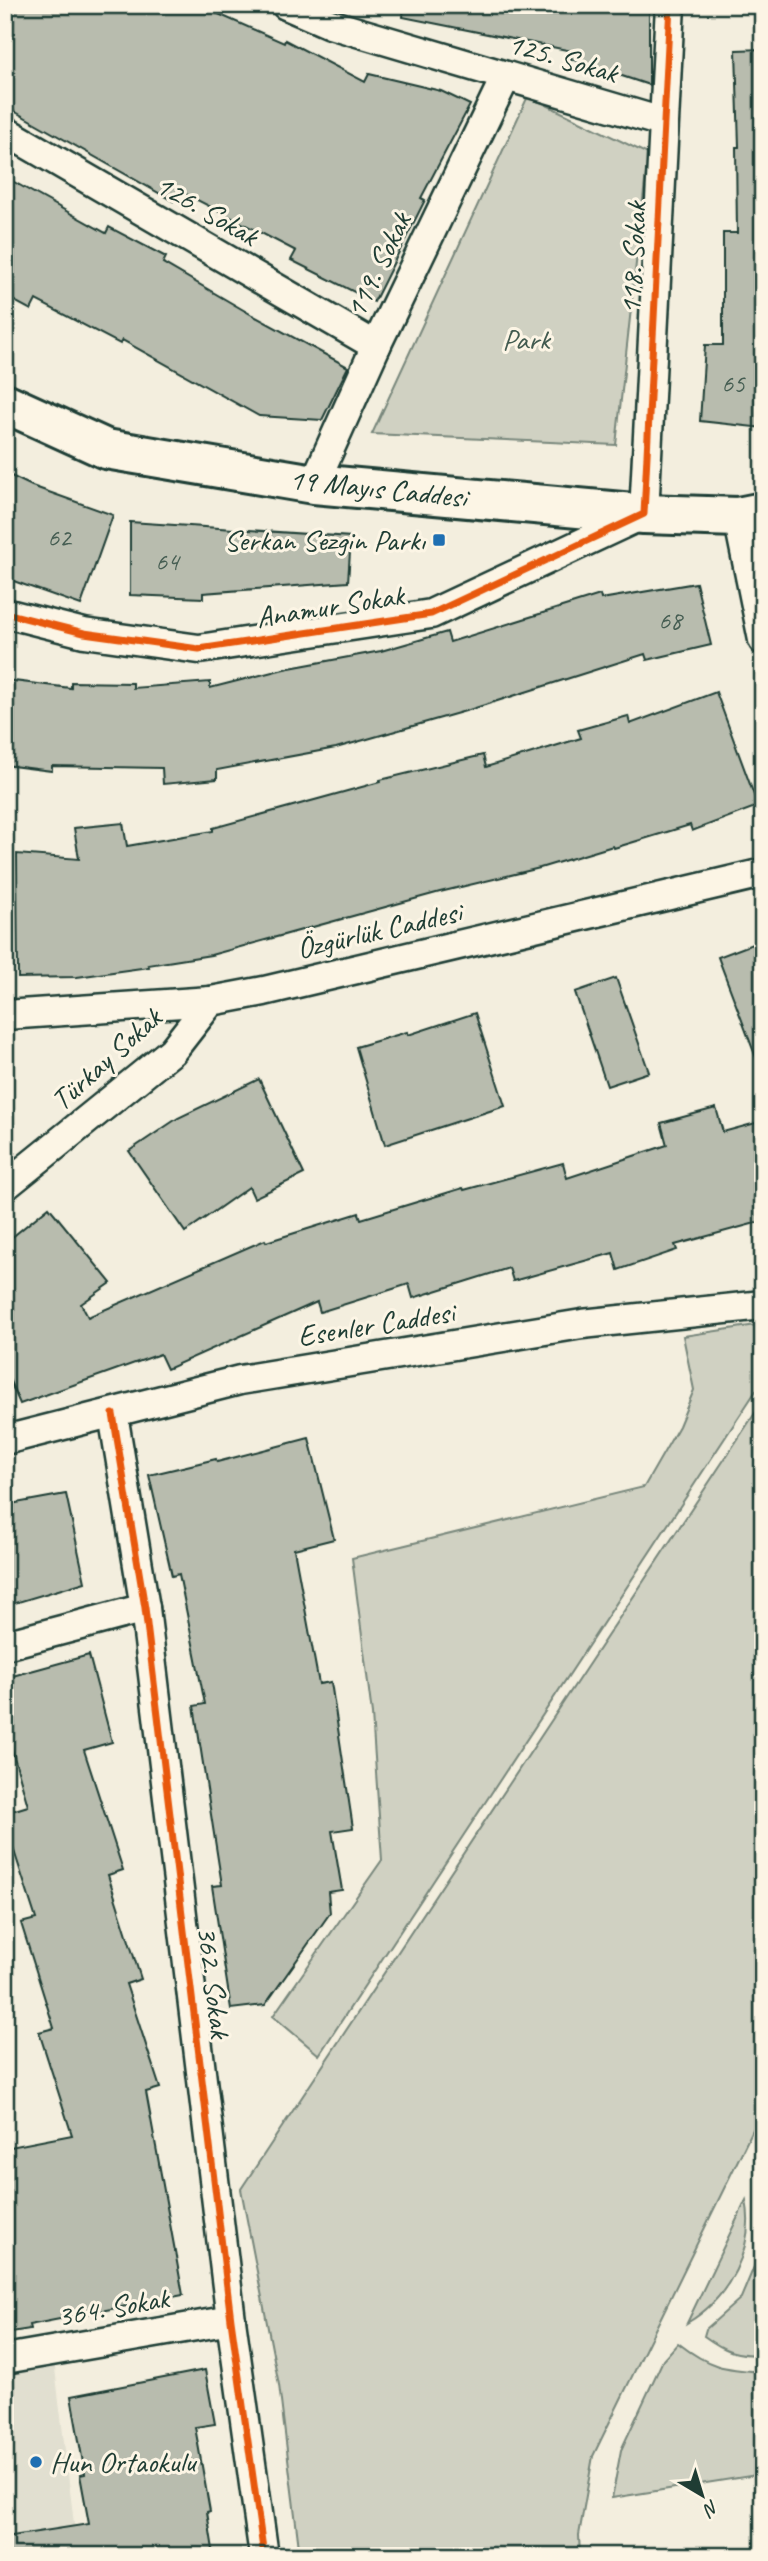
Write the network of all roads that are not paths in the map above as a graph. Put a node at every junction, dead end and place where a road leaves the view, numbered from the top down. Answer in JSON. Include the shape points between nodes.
{"nodes":[{"id":1,"x":286,"y":5,"type":"edge"},
{"id":2,"x":670,"y":5,"type":"edge"},
{"id":3,"x":506,"y":76,"type":"junction"},
{"id":4,"x":662,"y":122,"type":"junction"},
{"id":5,"x":5,"y":131,"type":"edge"},
{"id":6,"x":376,"y":346,"type":"junction"},
{"id":7,"x":5,"y":403,"type":"edge"},
{"id":8,"x":314,"y":484,"type":"junction"},
{"id":9,"x":643,"y":514,"type":"junction"},
{"id":10,"x":750,"y":514,"type":"edge"},
{"id":11,"x":5,"y":613,"type":"edge"},
{"id":12,"x":763,"y":640,"type":"edge"},
{"id":13,"x":763,"y":873,"type":"edge"},
{"id":14,"x":211,"y":1001,"type":"junction"},
{"id":15,"x":5,"y":1015,"type":"edge"},
{"id":16,"x":5,"y":1186,"type":"edge"},
{"id":17,"x":763,"y":1305,"type":"edge"},
{"id":18,"x":113,"y":1414,"type":"junction"},
{"id":19,"x":5,"y":1440,"type":"edge"},
{"id":20,"x":145,"y":1608,"type":"junction"},
{"id":21,"x":5,"y":1645,"type":"edge"},
{"id":22,"x":231,"y":2320,"type":"junction"},
{"id":23,"x":5,"y":2359,"type":"edge"},
{"id":24,"x":264,"y":2556,"type":"edge"}],
"edges":[{"from":1,"to":3,"type":"street","name":"125. Sokak","via":[[330,24]]},
{"from":2,"to":4,"type":"street","name":"118. Sokak"},
{"from":3,"to":4,"type":"street","name":"125. Sokak"},
{"from":3,"to":6,"type":"street","name":"119. Sokak"},
{"from":4,"to":9,"type":"street","name":"118. Sokak"},
{"from":5,"to":6,"type":"street","name":"126. Sokak"},
{"from":6,"to":8,"type":"street","name":"119. Sokak"},
{"from":7,"to":8,"type":"main road","name":"19 Mayıs Caddesi","via":[[106,449]]},
{"from":8,"to":9,"type":"main road","name":"19 Mayıs Caddesi"},
{"from":9,"to":10,"type":"main road","name":"19 Mayıs Caddesi"},
{"from":9,"to":11,"type":"street","name":"Anamur Sokak","via":[[431,614],[199,649],[84,633]]},
{"from":10,"to":12,"type":"street"},
{"from":13,"to":14,"type":"street","name":"Özgürlük Caddesi"},
{"from":14,"to":15,"type":"street","name":"Özgürlük Caddesi"},
{"from":14,"to":16,"type":"street","name":"Türkay Sokak","via":[[172,1051]]},
{"from":17,"to":18,"type":"street","name":"Esenler Caddesi","via":[[582,1325],[240,1380]]},
{"from":18,"to":19,"type":"street","name":"Esenler Caddesi"},
{"from":18,"to":20,"type":"street","name":"362. Sokak"},
{"from":20,"to":21,"type":"street"},
{"from":20,"to":22,"type":"street","name":"362. Sokak"},
{"from":22,"to":23,"type":"street","name":"364. Sokak"},
{"from":22,"to":24,"type":"street","name":"362. Sokak"}]}
